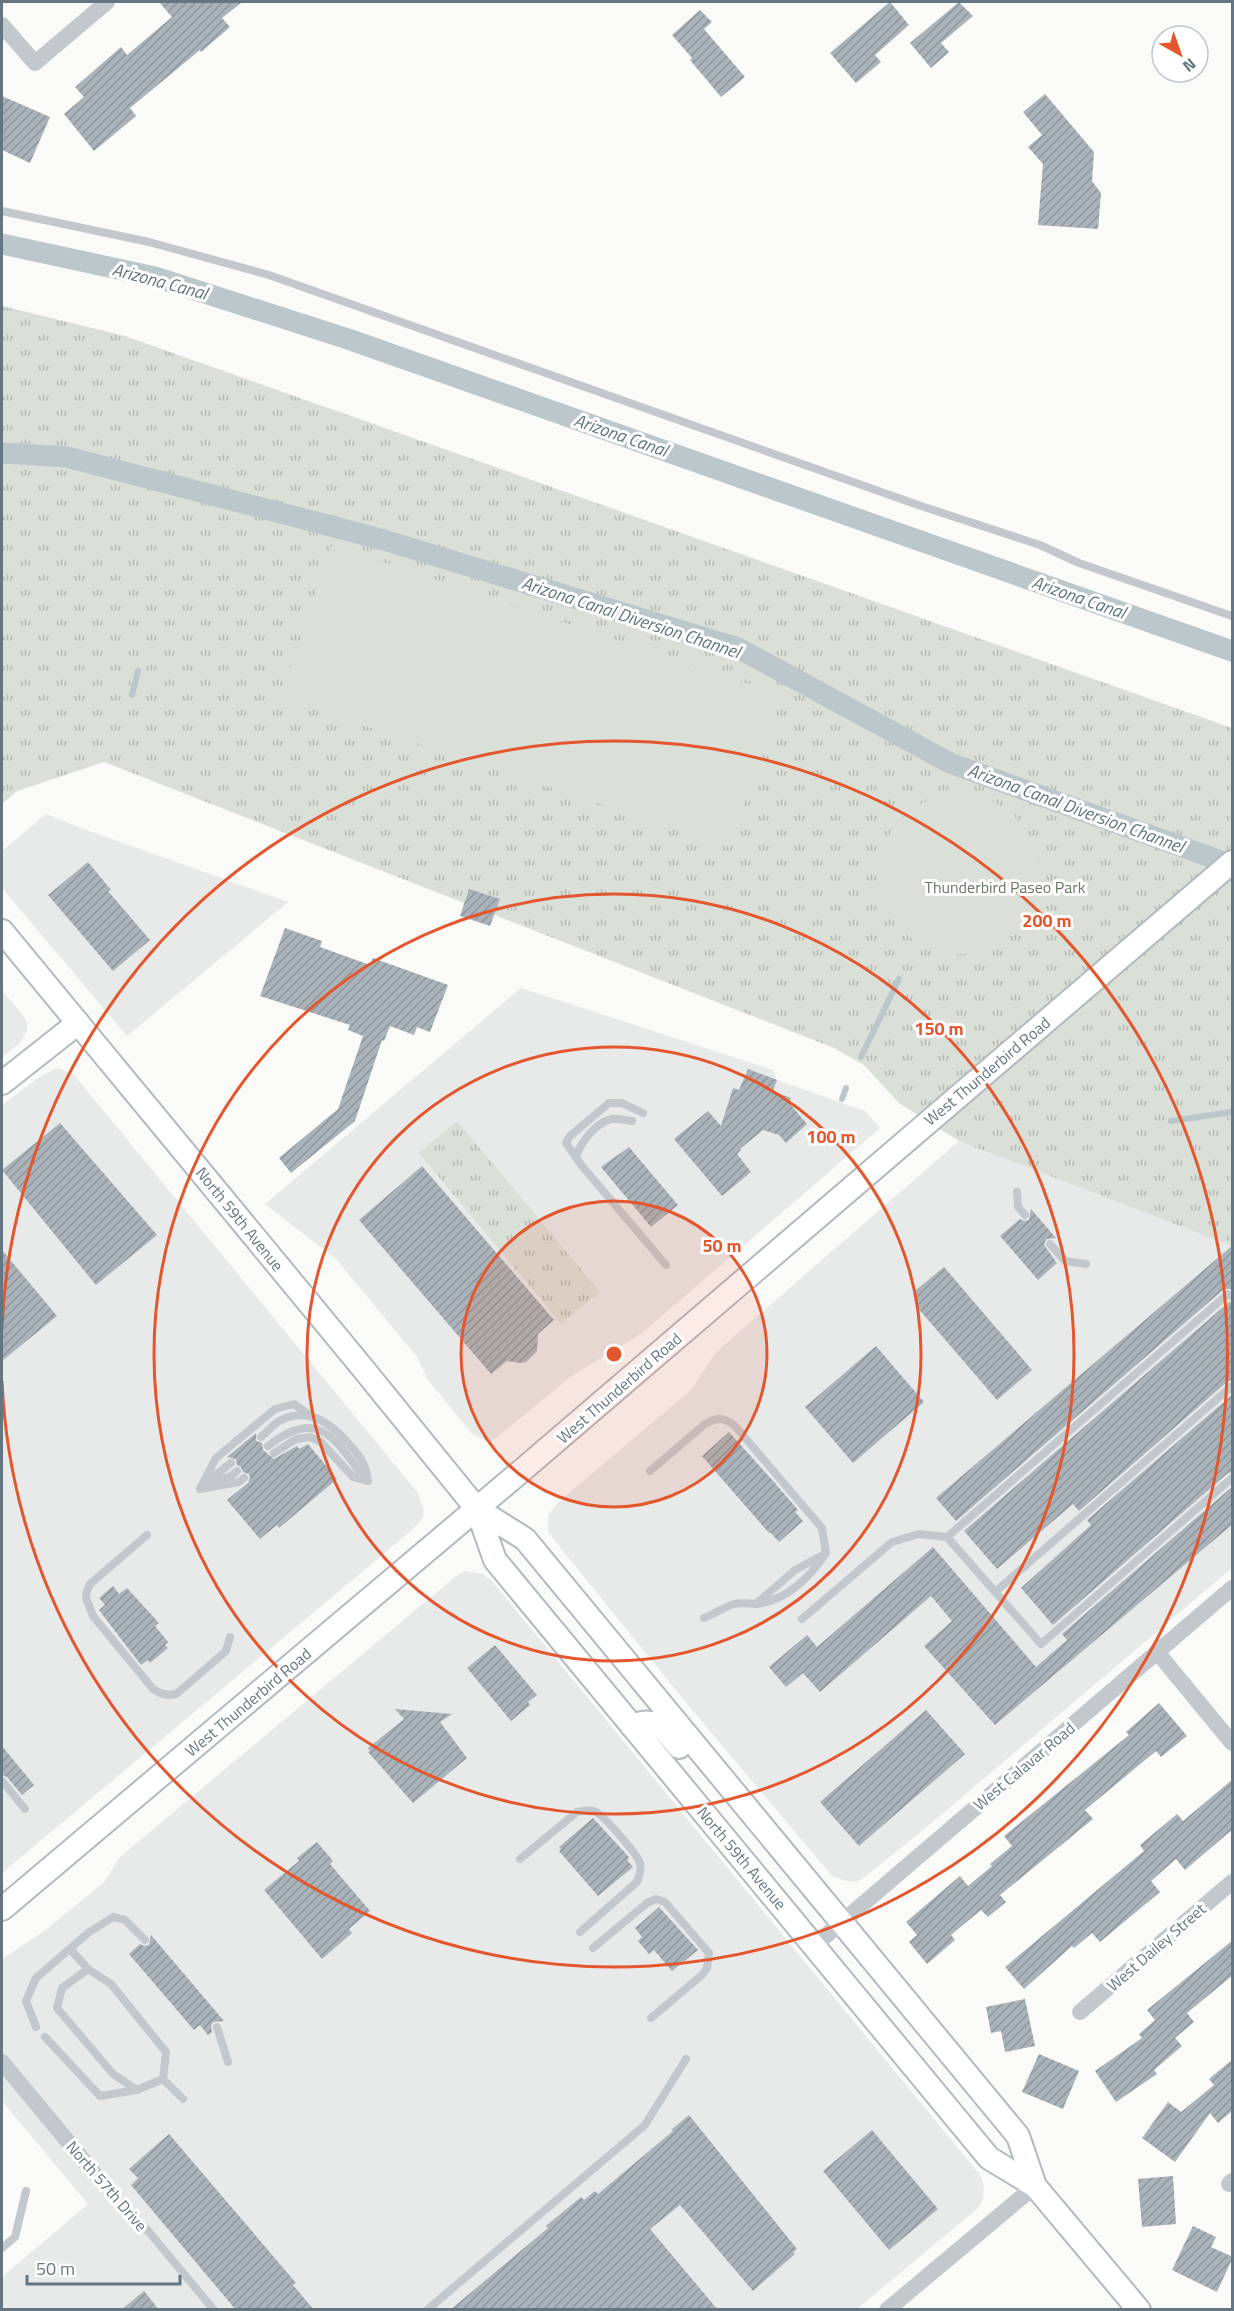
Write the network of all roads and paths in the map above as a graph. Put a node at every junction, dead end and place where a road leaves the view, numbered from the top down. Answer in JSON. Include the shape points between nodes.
{"nodes":[{"id":1,"x":107,"y":2,"type":"edge"},
{"id":2,"x":2,"y":25,"type":"edge"},
{"id":3,"x":2,"y":211,"type":"edge"},
{"id":4,"x":1233,"y":616,"type":"edge"},
{"id":5,"x":1233,"y":862,"type":"edge"},
{"id":6,"x":2,"y":931,"type":"edge"},
{"id":7,"x":78,"y":1023,"type":"junction"},
{"id":8,"x":2,"y":1083,"type":"edge"},
{"id":9,"x":643,"y":1113,"type":"dead end"},
{"id":10,"x":632,"y":1121,"type":"dead end"},
{"id":11,"x":576,"y":1157,"type":"junction"},
{"id":12,"x":1017,"y":1192,"type":"dead end"},
{"id":13,"x":1025,"y":1215,"type":"dead end"},
{"id":14,"x":1050,"y":1244,"type":"dead end"},
{"id":15,"x":1086,"y":1264,"type":"dead end"},
{"id":16,"x":666,"y":1265,"type":"dead end"},
{"id":17,"x":1233,"y":1296,"type":"edge"},
{"id":18,"x":1233,"y":1386,"type":"edge"},
{"id":19,"x":310,"y":1415,"type":"junction"},
{"id":20,"x":261,"y":1437,"type":"dead end"},
{"id":21,"x":271,"y":1450,"type":"dead end"},
{"id":22,"x":231,"y":1463,"type":"dead end"},
{"id":23,"x":237,"y":1471,"type":"dead end"},
{"id":24,"x":650,"y":1471,"type":"dead end"},
{"id":25,"x":244,"y":1478,"type":"dead end"},
{"id":26,"x":1233,"y":1478,"type":"edge"},
{"id":27,"x":200,"y":1489,"type":"junction"},
{"id":28,"x":477,"y":1509,"type":"junction"},
{"id":29,"x":147,"y":1535,"type":"dead end"},
{"id":30,"x":947,"y":1537,"type":"junction"},
{"id":31,"x":826,"y":1553,"type":"junction"},
{"id":32,"x":1233,"y":1588,"type":"edge"},
{"id":33,"x":995,"y":1592,"type":"junction"},
{"id":34,"x":756,"y":1604,"type":"junction"},
{"id":35,"x":704,"y":1618,"type":"dead end"},
{"id":36,"x":802,"y":1619,"type":"dead end"},
{"id":37,"x":230,"y":1637,"type":"dead end"},
{"id":38,"x":1157,"y":1652,"type":"junction"},
{"id":39,"x":632,"y":1726,"type":"junction"},
{"id":40,"x":1233,"y":1743,"type":"edge"},
{"id":41,"x":719,"y":1774,"type":"junction"},
{"id":42,"x":2,"y":1781,"type":"edge"},
{"id":43,"x":25,"y":1809,"type":"dead end"},
{"id":44,"x":520,"y":1859,"type":"dead end"},
{"id":45,"x":1233,"y":1882,"type":"edge"},
{"id":46,"x":2,"y":1909,"type":"edge"},
{"id":47,"x":841,"y":1922,"type":"junction"},
{"id":48,"x":580,"y":1932,"type":"dead end"},
{"id":49,"x":145,"y":1940,"type":"dead end"},
{"id":50,"x":815,"y":1945,"type":"junction"},
{"id":51,"x":593,"y":1948,"type":"dead end"},
{"id":52,"x":70,"y":1949,"type":"junction"},
{"id":53,"x":88,"y":1969,"type":"junction"},
{"id":54,"x":1080,"y":2012,"type":"dead end"},
{"id":55,"x":651,"y":2018,"type":"dead end"},
{"id":56,"x":36,"y":2027,"type":"dead end"},
{"id":57,"x":217,"y":2027,"type":"dead end"},
{"id":58,"x":45,"y":2037,"type":"dead end"},
{"id":59,"x":686,"y":2059,"type":"dead end"},
{"id":60,"x":2,"y":2062,"type":"edge"},
{"id":61,"x":228,"y":2062,"type":"dead end"},
{"id":62,"x":163,"y":2079,"type":"junction"},
{"id":63,"x":136,"y":2091,"type":"junction"},
{"id":64,"x":183,"y":2099,"type":"dead end"},
{"id":65,"x":94,"y":2173,"type":"joint"},
{"id":66,"x":1035,"y":2186,"type":"junction"},
{"id":67,"x":26,"y":2191,"type":"dead end"},
{"id":68,"x":2,"y":2248,"type":"edge"},
{"id":69,"x":214,"y":2310,"type":"edge"},
{"id":70,"x":427,"y":2310,"type":"edge"},
{"id":71,"x":887,"y":2310,"type":"edge"},
{"id":72,"x":1139,"y":2310,"type":"edge"}],
"edges":[{"from":1,"to":2,"type":"street","via":[[35,63]]},
{"from":3,"to":4,"type":"lane","via":[[149,242],[269,275]]},
{"from":5,"to":28,"type":"main road","name":"West Thunderbird Road"},
{"from":6,"to":7,"type":"main road","name":"North 59th Avenue"},
{"from":7,"to":8,"type":"main road"},
{"from":7,"to":28,"type":"main road","name":"North 59th Avenue"},
{"from":9,"to":11,"type":"lane","via":[[622,1103],[609,1103],[569,1137],[566,1143]]},
{"from":10,"to":11,"type":"lane","via":[[612,1119],[601,1125],[580,1145]]},
{"from":11,"to":16,"type":"lane"},
{"from":12,"to":13,"type":"lane","via":[[1018,1207]]},
{"from":14,"to":15,"type":"lane","via":[[1065,1261]]},
{"from":17,"to":30,"type":"lane","via":[[1228,1294]]},
{"from":18,"to":33,"type":"lane"},
{"from":19,"to":20,"type":"lane","via":[[279,1421]]},
{"from":19,"to":21,"type":"lane","via":[[327,1422],[342,1436],[365,1464],[368,1481],[353,1477],[321,1442],[310,1437]]},
{"from":19,"to":27,"type":"lane","via":[[294,1404],[275,1409],[216,1458]]},
{"from":22,"to":27,"type":"lane"},
{"from":23,"to":27,"type":"lane"},
{"from":24,"to":31,"type":"lane","via":[[705,1424],[725,1418],[822,1528]]},
{"from":25,"to":27,"type":"lane"},
{"from":26,"to":33,"type":"lane","via":[[1041,1644]]},
{"from":28,"to":39,"type":"main road","name":"North 59th Avenue","via":[[495,1560]]},
{"from":28,"to":41,"type":"main road","name":"North 59th Avenue","via":[[525,1539]]},
{"from":28,"to":46,"type":"main road","name":"West Thunderbird Road"},
{"from":29,"to":37,"type":"lane","via":[[90,1584],[86,1598],[93,1616],[153,1689],[168,1695],[176,1694],[207,1669],[226,1651]]},
{"from":30,"to":33,"type":"lane"},
{"from":30,"to":36,"type":"lane","via":[[920,1534],[892,1542]]},
{"from":31,"to":34,"type":"lane","via":[[795,1570]]},
{"from":31,"to":34,"type":"lane","via":[[815,1570],[794,1589],[775,1600]]},
{"from":32,"to":38,"type":"street","name":"West Calavar Road"},
{"from":34,"to":35,"type":"lane","via":[[734,1604]]},
{"from":38,"to":40,"type":"street"},
{"from":38,"to":47,"type":"street","name":"West Calavar Road"},
{"from":39,"to":41,"type":"main road","via":[[653,1722],[689,1759]]},
{"from":39,"to":50,"type":"main road","name":"North 59th Avenue"},
{"from":41,"to":47,"type":"main road","name":"North 59th Avenue"},
{"from":42,"to":43,"type":"lane"},
{"from":44,"to":48,"type":"lane","via":[[577,1812],[588,1810],[598,1813],[630,1849],[640,1863],[637,1882]]},
{"from":45,"to":54,"type":"street","name":"West Dailey Street"},
{"from":47,"to":50,"type":"street","name":"West Calavar Road"},
{"from":47,"to":66,"type":"main road","name":"North 59th Avenue","via":[[1018,2136]]},
{"from":49,"to":52,"type":"lane","via":[[125,1920],[113,1917]]},
{"from":50,"to":66,"type":"main road","name":"North 59th Avenue","via":[[989,2158]]},
{"from":51,"to":55,"type":"lane","via":[[647,1902],[656,1899],[665,1902],[709,1953],[707,1968]]},
{"from":52,"to":53,"type":"lane"},
{"from":52,"to":56,"type":"lane","via":[[36,1978],[26,2001]]},
{"from":53,"to":62,"type":"lane","via":[[111,1984],[166,2052]]},
{"from":53,"to":63,"type":"lane","via":[[62,1988],[57,2008],[113,2073]]},
{"from":57,"to":61,"type":"lane"},
{"from":58,"to":63,"type":"lane","via":[[100,2096]]},
{"from":59,"to":70,"type":"lane","via":[[645,2125]]},
{"from":60,"to":65,"type":"street","name":"North 57th Drive"},
{"from":62,"to":63,"type":"lane"},
{"from":62,"to":64,"type":"lane"},
{"from":65,"to":69,"type":"lane","name":"North 57th Drive"},
{"from":66,"to":71,"type":"street"},
{"from":66,"to":72,"type":"main road","name":"North 59th Avenue"},
{"from":67,"to":68,"type":"lane","via":[[15,2237]]}]}
